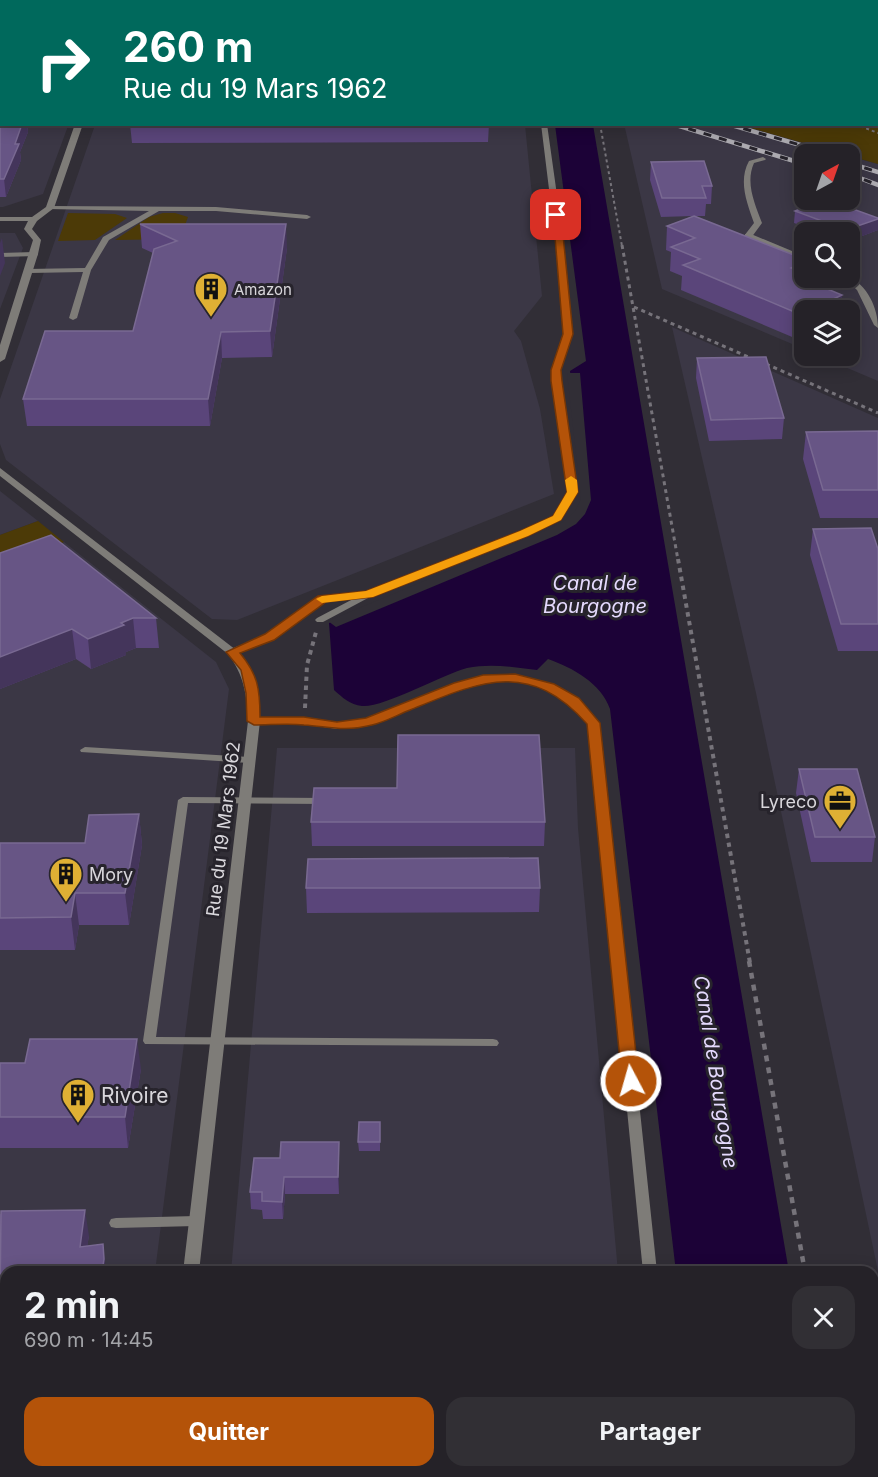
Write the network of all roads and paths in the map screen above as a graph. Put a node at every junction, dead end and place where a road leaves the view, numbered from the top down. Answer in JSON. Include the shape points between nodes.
{"nodes":[{"id":1,"x":406,"y":0,"type":"edge"},
{"id":2,"x":460,"y":0,"type":"edge"},
{"id":3,"x":78,"y":126,"type":"edge"},
{"id":4,"x":544,"y":126,"type":"edge"},
{"id":5,"x":600,"y":126,"type":"edge"},
{"id":6,"x":860,"y":126,"type":"edge"},
{"id":7,"x":878,"y":133,"type":"edge"},
{"id":8,"x":763,"y":159,"type":"dead end"},
{"id":9,"x":50,"y":208,"type":"junction"},
{"id":10,"x":158,"y":209,"type":"junction"},
{"id":11,"x":307,"y":217,"type":"dead end"},
{"id":12,"x":0,"y":219,"type":"edge"},
{"id":13,"x":34,"y":219,"type":"junction"},
{"id":14,"x":748,"y":236,"type":"joint"},
{"id":15,"x":34,"y":254,"type":"junction"},
{"id":16,"x":0,"y":255,"type":"edge"},
{"id":17,"x":794,"y":255,"type":"edge"},
{"id":18,"x":87,"y":270,"type":"junction"},
{"id":19,"x":30,"y":271,"type":"junction"},
{"id":20,"x":860,"y":288,"type":"edge"},
{"id":21,"x":634,"y":306,"type":"junction"},
{"id":22,"x":73,"y":318,"type":"dead end"},
{"id":23,"x":878,"y":325,"type":"edge"},
{"id":24,"x":0,"y":358,"type":"edge"},
{"id":25,"x":754,"y":359,"type":"edge"},
{"id":26,"x":765,"y":364,"type":"edge"},
{"id":27,"x":878,"y":413,"type":"edge"},
{"id":28,"x":0,"y":471,"type":"edge"},
{"id":29,"x":369,"y":595,"type":"junction"},
{"id":30,"x":320,"y":620,"type":"joint"},
{"id":31,"x":232,"y":652,"type":"junction"},
{"id":32,"x":254,"y":721,"type":"junction"},
{"id":33,"x":304,"y":721,"type":"junction"},
{"id":34,"x":85,"y":750,"type":"dead end"},
{"id":35,"x":249,"y":760,"type":"junction"},
{"id":36,"x":244,"y":801,"type":"junction"},
{"id":37,"x":333,"y":801,"type":"edge"},
{"id":38,"x":217,"y":1042,"type":"junction"},
{"id":39,"x":493,"y":1043,"type":"dead end"},
{"id":40,"x":196,"y":1221,"type":"junction"},
{"id":41,"x":116,"y":1223,"type":"dead end"},
{"id":42,"x":192,"y":1266,"type":"edge"},
{"id":43,"x":649,"y":1266,"type":"edge"},
{"id":44,"x":804,"y":1266,"type":"edge"}],
"edges":[{"from":1,"to":2,"type":"path"},
{"from":3,"to":9,"type":"street"},
{"from":4,"to":29,"type":"lane","via":[[568,334],[556,381],[573,492],[557,518]]},
{"from":5,"to":21,"type":"path"},
{"from":6,"to":7,"type":"path"},
{"from":8,"to":14,"type":"lane","via":[[751,162],[747,168],[746,179],[758,223]]},
{"from":9,"to":10,"type":"lane"},
{"from":9,"to":13,"type":"street"},
{"from":10,"to":11,"type":"lane","via":[[216,209]]},
{"from":10,"to":18,"type":"lane","via":[[106,239]]},
{"from":12,"to":13,"type":"street"},
{"from":13,"to":15,"type":"street","via":[[28,229],[37,240]]},
{"from":14,"to":17,"type":"street"},
{"from":15,"to":16,"type":"lane"},
{"from":15,"to":19,"type":"street"},
{"from":18,"to":19,"type":"lane"},
{"from":18,"to":22,"type":"lane"},
{"from":19,"to":24,"type":"street"},
{"from":20,"to":23,"type":"street"},
{"from":21,"to":25,"type":"path"},
{"from":21,"to":44,"type":"path"},
{"from":26,"to":27,"type":"path"},
{"from":28,"to":31,"type":"street","name":"Rue du 19 Mars 1962"},
{"from":29,"to":30,"type":"lane"},
{"from":29,"to":31,"type":"lane","via":[[323,599],[270,637]]},
{"from":30,"to":33,"type":"path","via":[[307,665]]},
{"from":31,"to":32,"type":"street","name":"Rue du 19 Mars 1962","via":[[247,670]]},
{"from":32,"to":33,"type":"lane"},
{"from":32,"to":35,"type":"street","name":"Rue du 19 Mars 1962"},
{"from":33,"to":43,"type":"lane","via":[[337,726],[369,722],[458,686],[483,679],[515,678],[549,687],[574,701],[594,723]]},
{"from":34,"to":35,"type":"lane"},
{"from":35,"to":36,"type":"street","name":"Rue du 19 Mars 1962"},
{"from":36,"to":37,"type":"lane"},
{"from":36,"to":38,"type":"street","name":"Rue du 19 Mars 1962"},
{"from":36,"to":38,"type":"lane","via":[[183,800],[149,1041]]},
{"from":38,"to":39,"type":"lane"},
{"from":38,"to":40,"type":"street","name":"Rue du 19 Mars 1962"},
{"from":40,"to":41,"type":"lane"},
{"from":40,"to":42,"type":"street","name":"Rue du 19 Mars 1962"}]}
